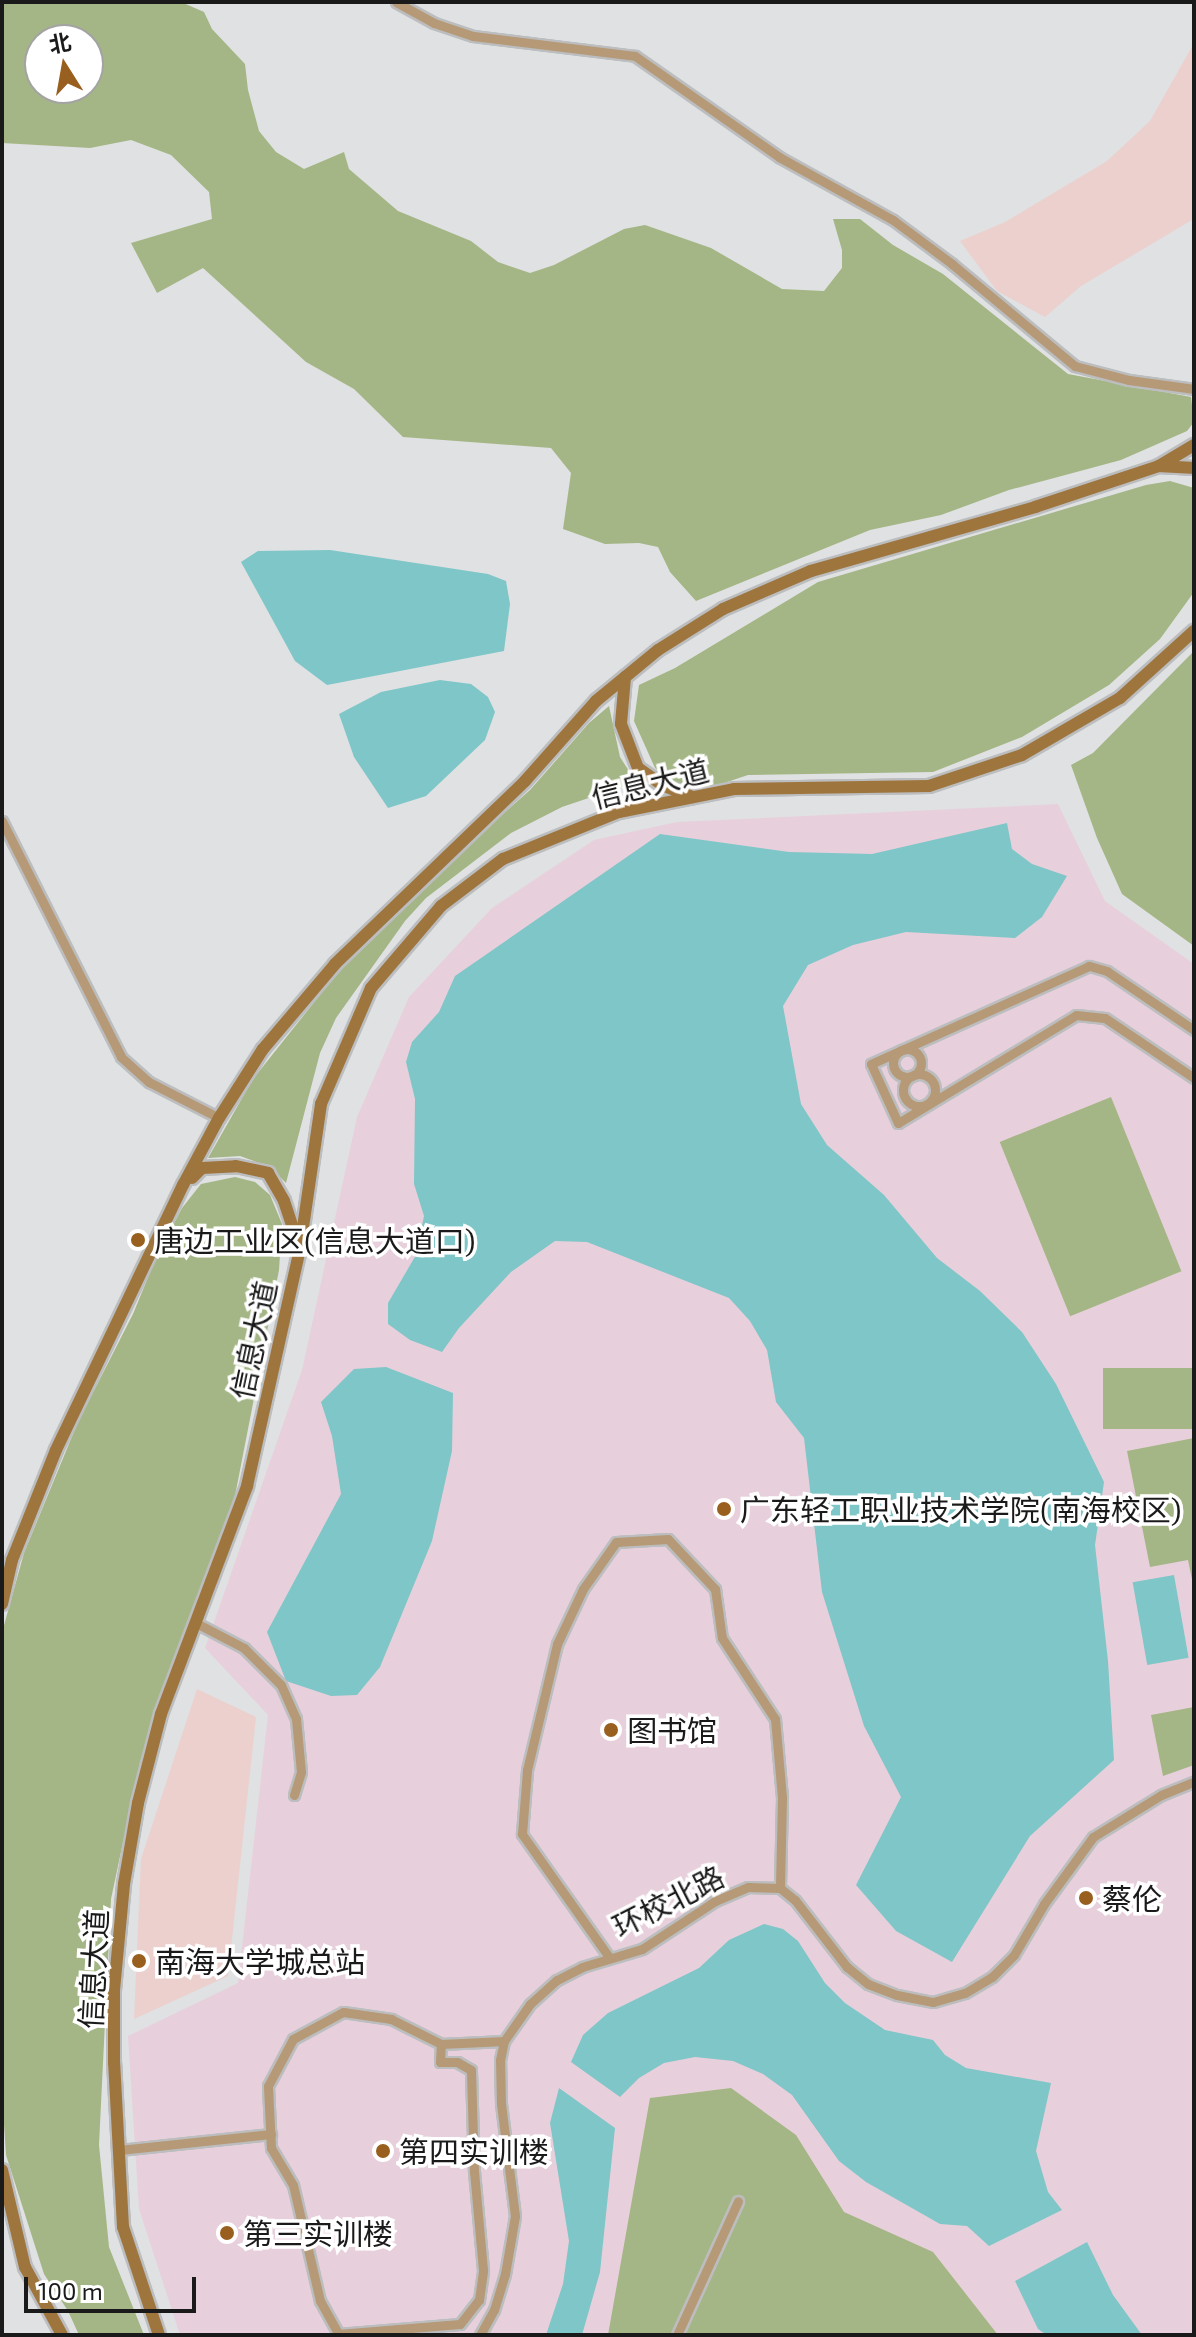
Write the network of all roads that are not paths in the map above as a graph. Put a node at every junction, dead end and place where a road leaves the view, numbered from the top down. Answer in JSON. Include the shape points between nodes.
{"nodes":[{"id":1,"x":396,"y":2,"type":"edge"},
{"id":2,"x":1194,"y":389,"type":"edge"},
{"id":3,"x":1194,"y":445,"type":"edge"},
{"id":4,"x":1159,"y":466,"type":"junction"},
{"id":5,"x":1194,"y":468,"type":"edge"},
{"id":6,"x":1194,"y":631,"type":"edge"},
{"id":7,"x":625,"y":677,"type":"junction"},
{"id":8,"x":693,"y":797,"type":"junction"},
{"id":9,"x":2,"y":821,"type":"edge"},
{"id":10,"x":1194,"y":1030,"type":"edge"},
{"id":11,"x":901,"y":1050,"type":"junction"},
{"id":12,"x":912,"y":1076,"type":"junction"},
{"id":13,"x":1194,"y":1078,"type":"edge"},
{"id":14,"x":925,"y":1105,"type":"junction"},
{"id":15,"x":219,"y":1118,"type":"junction"},
{"id":16,"x":183,"y":1185,"type":"junction"},
{"id":17,"x":300,"y":1248,"type":"junction"},
{"id":18,"x":2,"y":1604,"type":"edge"},
{"id":19,"x":198,"y":1624,"type":"junction"},
{"id":20,"x":1194,"y":1782,"type":"edge"},
{"id":21,"x":294,"y":1795,"type":"dead end"},
{"id":22,"x":780,"y":1888,"type":"junction"},
{"id":23,"x":609,"y":1957,"type":"junction"},
{"id":24,"x":504,"y":2041,"type":"junction"},
{"id":25,"x":441,"y":2044,"type":"junction"},
{"id":26,"x":271,"y":2134,"type":"junction"},
{"id":27,"x":119,"y":2150,"type":"junction"},
{"id":28,"x":2,"y":2170,"type":"edge"},
{"id":29,"x":738,"y":2201,"type":"dead end"},
{"id":30,"x":8,"y":2218,"type":"edge"},
{"id":31,"x":338,"y":2334,"type":"edge"},
{"id":32,"x":62,"y":2335,"type":"edge"},
{"id":33,"x":159,"y":2335,"type":"edge"},
{"id":34,"x":480,"y":2335,"type":"edge"},
{"id":35,"x":677,"y":2335,"type":"edge"}],
"edges":[{"from":1,"to":2,"type":"street","via":[[473,36],[635,56],[779,157],[893,220],[1075,366]]},
{"from":3,"to":4,"type":"main road"},
{"from":4,"to":5,"type":"main road"},
{"from":4,"to":7,"type":"main road","via":[[811,571],[723,609]]},
{"from":6,"to":8,"type":"main road","name":"信息大道","via":[[1120,698],[1009,760],[929,786],[734,789]]},
{"from":7,"to":8,"type":"main road","via":[[621,724],[638,768]]},
{"from":7,"to":15,"type":"main road","via":[[335,964],[263,1049]]},
{"from":8,"to":17,"type":"main road","name":"信息大道","via":[[619,812],[503,859],[441,906],[371,988],[321,1104]]},
{"from":9,"to":15,"type":"street","via":[[121,1057],[149,1082]]},
{"from":10,"to":11,"type":"street","via":[[1107,971],[1089,966]]},
{"from":11,"to":12,"type":"street","via":[[893,1066],[898,1074]]},
{"from":11,"to":12,"type":"street","via":[[910,1049],[920,1057],[919,1070]]},
{"from":11,"to":14,"type":"street","via":[[871,1064],[898,1123]]},
{"from":12,"to":14,"type":"street","via":[[904,1094],[910,1103]]},
{"from":12,"to":14,"type":"street","via":[[922,1075],[934,1084],[933,1099]]},
{"from":13,"to":14,"type":"street","via":[[1105,1018],[1076,1015]]},
{"from":15,"to":16,"type":"main road"},
{"from":16,"to":17,"type":"main road","via":[[202,1168],[236,1166],[268,1173]]},
{"from":16,"to":18,"type":"main road","via":[[56,1450],[12,1560]]},
{"from":17,"to":19,"type":"main road","name":"信息大道","via":[[247,1486]]},
{"from":19,"to":21,"type":"street","via":[[244,1648],[281,1685],[296,1719],[301,1772]]},
{"from":19,"to":27,"type":"main road","name":"信息大道","via":[[161,1714],[124,1884],[114,1990]]},
{"from":20,"to":22,"type":"street","via":[[1161,1795],[1093,1837],[1014,1955],[965,1993],[933,2002],[868,1984]]},
{"from":22,"to":23,"type":"street","name":"环校北路","via":[[748,1887],[715,1901],[642,1949]]},
{"from":22,"to":23,"type":"street","via":[[782,1798],[775,1719],[722,1638],[715,1589],[668,1539],[616,1542],[583,1589],[557,1644],[527,1770],[522,1834]]},
{"from":23,"to":24,"type":"street","name":"环校北路","via":[[557,1980],[530,2004]]},
{"from":24,"to":25,"type":"street"},
{"from":24,"to":34,"type":"street","via":[[501,2103],[515,2216],[505,2274]]},
{"from":25,"to":26,"type":"street","via":[[391,2019],[343,2012],[305,2032],[293,2039],[268,2086]]},
{"from":25,"to":31,"type":"street","via":[[440,2062],[457,2062],[471,2070],[483,2270],[479,2300],[460,2324]]},
{"from":26,"to":27,"type":"street"},
{"from":26,"to":31,"type":"street","via":[[271,2148],[293,2185],[320,2301]]},
{"from":27,"to":33,"type":"main road","name":"信息大道","via":[[123,2227]]},
{"from":28,"to":30,"type":"main road"},
{"from":29,"to":35,"type":"street"},
{"from":30,"to":32,"type":"main road","via":[[25,2267]]}]}
